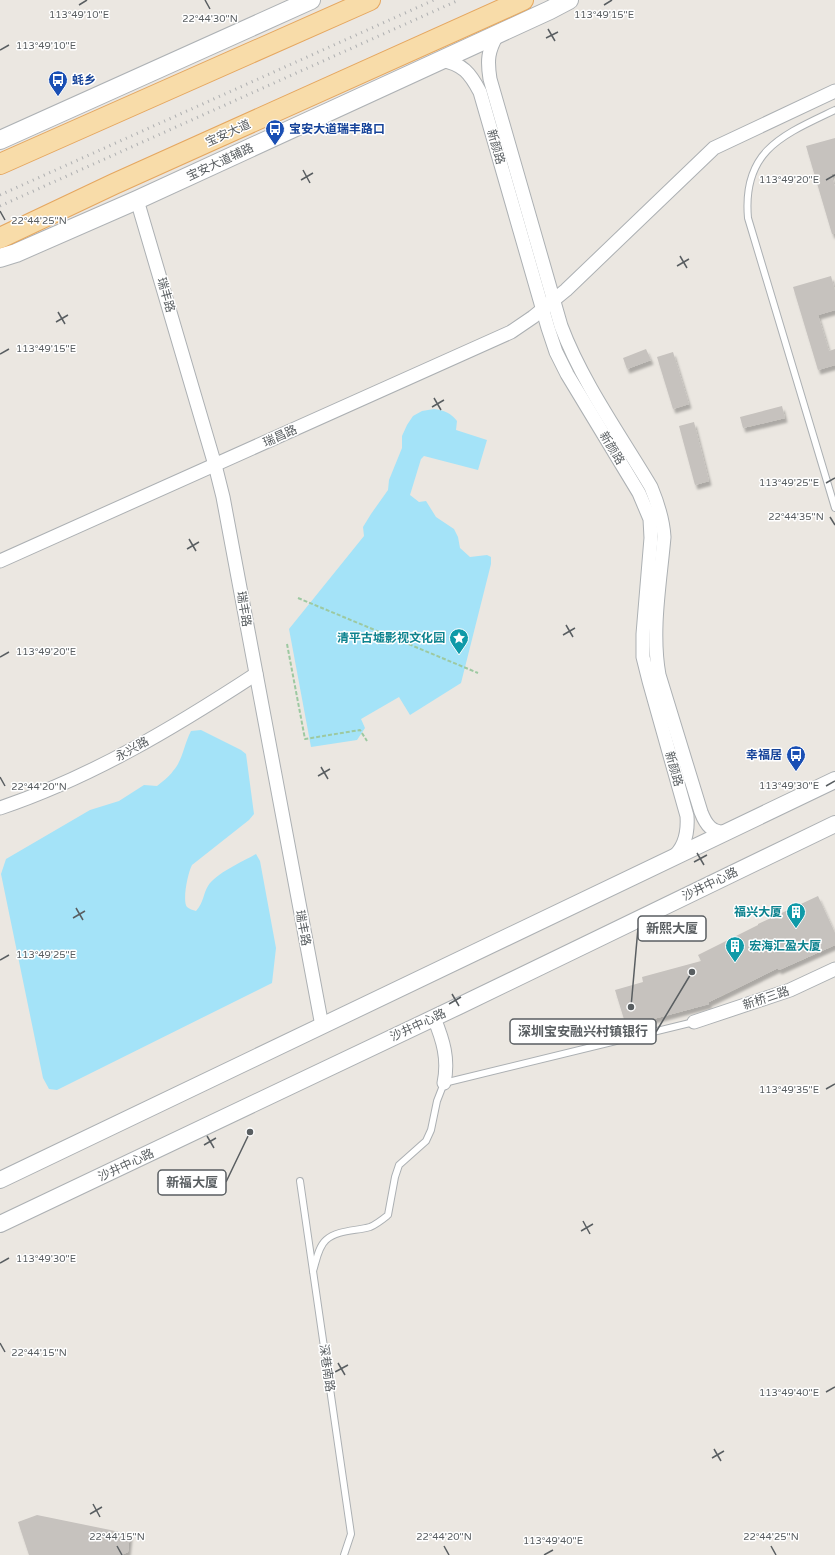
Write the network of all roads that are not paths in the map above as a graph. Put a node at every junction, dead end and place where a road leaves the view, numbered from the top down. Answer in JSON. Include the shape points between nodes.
{"nodes":[{"id":1,"x":311,"y":0,"type":"edge"},
{"id":2,"x":370,"y":0,"type":"edge"},
{"id":3,"x":523,"y":0,"type":"edge"},
{"id":4,"x":569,"y":0,"type":"edge"},
{"id":5,"x":497,"y":35,"type":"junction"},
{"id":6,"x":441,"y":60,"type":"junction"},
{"id":7,"x":835,"y":91,"type":"edge"},
{"id":8,"x":835,"y":110,"type":"edge"},
{"id":9,"x":0,"y":140,"type":"edge"},
{"id":10,"x":0,"y":164,"type":"edge"},
{"id":11,"x":138,"y":200,"type":"junction"},
{"id":12,"x":0,"y":238,"type":"edge"},
{"id":13,"x":0,"y":258,"type":"edge"},
{"id":14,"x":554,"y":300,"type":"junction"},
{"id":15,"x":543,"y":309,"type":"junction"},
{"id":16,"x":216,"y":465,"type":"junction"},
{"id":17,"x":835,"y":508,"type":"edge"},
{"id":18,"x":0,"y":561,"type":"edge"},
{"id":19,"x":256,"y":674,"type":"junction"},
{"id":20,"x":835,"y":780,"type":"edge"},
{"id":21,"x":0,"y":808,"type":"edge"},
{"id":22,"x":835,"y":824,"type":"edge"},
{"id":23,"x":726,"y":832,"type":"junction"},
{"id":24,"x":668,"y":860,"type":"junction"},
{"id":25,"x":835,"y":968,"type":"edge"},
{"id":26,"x":434,"y":1018,"type":"junction"},
{"id":27,"x":694,"y":1022,"type":"joint"},
{"id":28,"x":322,"y":1026,"type":"junction"},
{"id":29,"x":444,"y":1083,"type":"junction"},
{"id":30,"x":0,"y":1180,"type":"edge"},
{"id":31,"x":300,"y":1181,"type":"dead end"},
{"id":32,"x":0,"y":1224,"type":"edge"},
{"id":33,"x":313,"y":1271,"type":"junction"},
{"id":34,"x":344,"y":1555,"type":"edge"}],
"edges":[{"from":1,"to":9,"type":"main road"},
{"from":2,"to":10,"type":"main road"},
{"from":3,"to":12,"type":"main road","name":"宝安大道"},
{"from":4,"to":5,"type":"main road","name":"宝安大道辅路"},
{"from":5,"to":6,"type":"main road","name":"宝安大道辅路"},
{"from":5,"to":14,"type":"street","name":"新颜路","via":[[488,55],[490,79]]},
{"from":6,"to":11,"type":"main road","name":"宝安大道辅路"},
{"from":6,"to":15,"type":"street","name":"新颜路","via":[[455,64],[468,72],[480,92]]},
{"from":7,"to":14,"type":"street","name":"瑞昌路","via":[[714,148]]},
{"from":8,"to":17,"type":"lane","via":[[785,134],[769,148],[752,175],[748,196],[748,218]]},
{"from":11,"to":13,"type":"main road","name":"宝安大道辅路"},
{"from":11,"to":16,"type":"street","name":"瑞丰路"},
{"from":14,"to":15,"type":"street","name":"瑞昌路"},
{"from":14,"to":23,"type":"street","name":"新颜路","via":[[569,346],[580,369],[651,487],[658,505],[664,537],[655,638],[659,675],[701,812],[715,832]]},
{"from":15,"to":16,"type":"street","name":"瑞昌路","via":[[511,332]]},
{"from":15,"to":24,"type":"street","name":"新颜路","via":[[561,363],[639,492],[650,519],[643,657],[688,825],[680,848]]},
{"from":16,"to":18,"type":"street","name":"瑞昌路"},
{"from":16,"to":19,"type":"street","name":"瑞丰路"},
{"from":19,"to":21,"type":"street","name":"永兴路","via":[[117,758],[37,795]]},
{"from":19,"to":28,"type":"street","name":"瑞丰路"},
{"from":20,"to":23,"type":"street"},
{"from":22,"to":26,"type":"street","name":"沙井中心路"},
{"from":23,"to":24,"type":"street"},
{"from":24,"to":28,"type":"street"},
{"from":25,"to":27,"type":"street","name":"新桥三路","via":[[790,990]]},
{"from":26,"to":29,"type":"street","via":[[443,1040],[446,1060]]},
{"from":26,"to":32,"type":"street","name":"沙井中心路"},
{"from":27,"to":29,"type":"lane"},
{"from":28,"to":30,"type":"street"},
{"from":29,"to":33,"type":"lane","via":[[426,1141],[399,1165],[388,1214],[370,1226],[334,1235],[325,1240]]},
{"from":31,"to":33,"type":"lane","name":"深巷南路"},
{"from":33,"to":34,"type":"lane","name":"深巷南路","via":[[351,1534]]}]}
